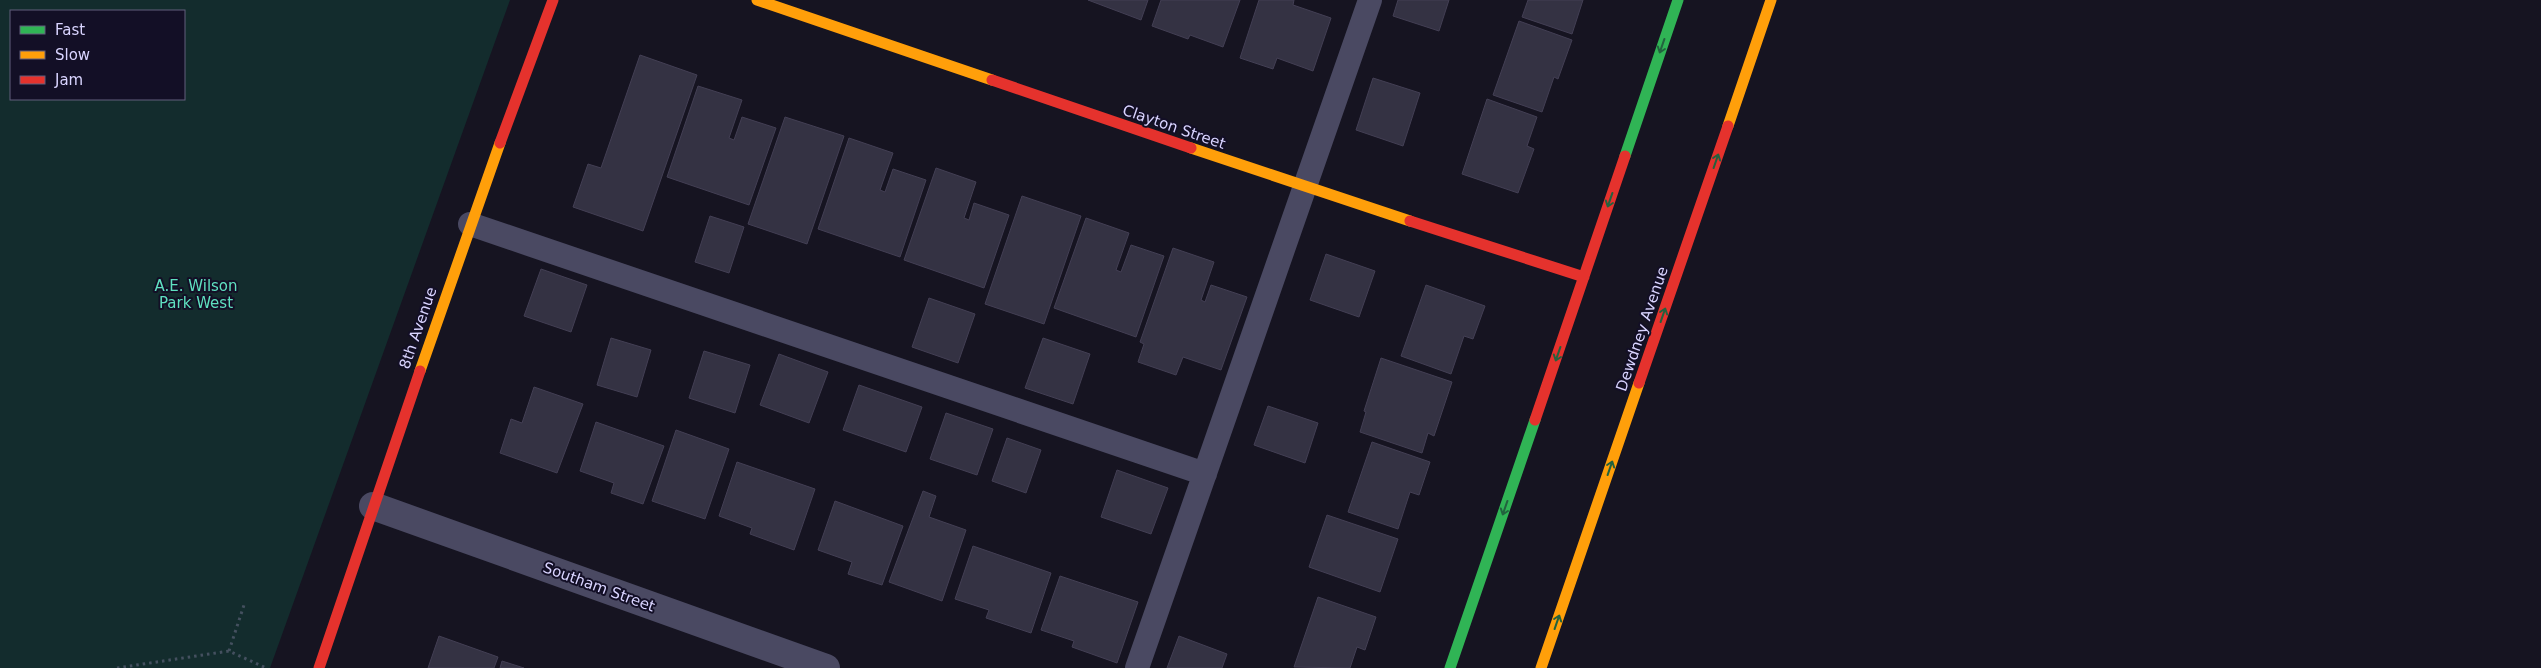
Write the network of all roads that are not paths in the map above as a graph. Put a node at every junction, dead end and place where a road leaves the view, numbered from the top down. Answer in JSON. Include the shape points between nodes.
{"nodes":[{"id":1,"x":554,"y":0,"type":"edge"},
{"id":2,"x":757,"y":0,"type":"edge"},
{"id":3,"x":1370,"y":0,"type":"edge"},
{"id":4,"x":1678,"y":0,"type":"edge"},
{"id":5,"x":1771,"y":0,"type":"edge"},
{"id":6,"x":1305,"y":187,"type":"junction"},
{"id":7,"x":470,"y":224,"type":"junction"},
{"id":8,"x":1584,"y":277,"type":"junction"},
{"id":9,"x":1206,"y":474,"type":"junction"},
{"id":10,"x":373,"y":506,"type":"junction"},
{"id":11,"x":319,"y":668,"type":"edge"},
{"id":12,"x":826,"y":668,"type":"edge"},
{"id":13,"x":1137,"y":668,"type":"edge"},
{"id":14,"x":1450,"y":668,"type":"edge"},
{"id":15,"x":1541,"y":668,"type":"edge"}],
"edges":[{"from":1,"to":7,"type":"street","name":"8th Avenue"},
{"from":2,"to":6,"type":"street","name":"Clayton Street"},
{"from":3,"to":6,"type":"lane"},
{"from":4,"to":8,"type":"street","one_way":true},
{"from":15,"to":5,"type":"street","name":"Dewdney Avenue","one_way":true},
{"from":6,"to":8,"type":"street","name":"Clayton Street"},
{"from":6,"to":9,"type":"lane"},
{"from":7,"to":9,"type":"lane"},
{"from":7,"to":10,"type":"street","name":"8th Avenue"},
{"from":8,"to":14,"type":"street","one_way":true},
{"from":9,"to":13,"type":"lane"},
{"from":10,"to":11,"type":"street","name":"8th Avenue"},
{"from":10,"to":12,"type":"street","name":"Southam Street"}]}
